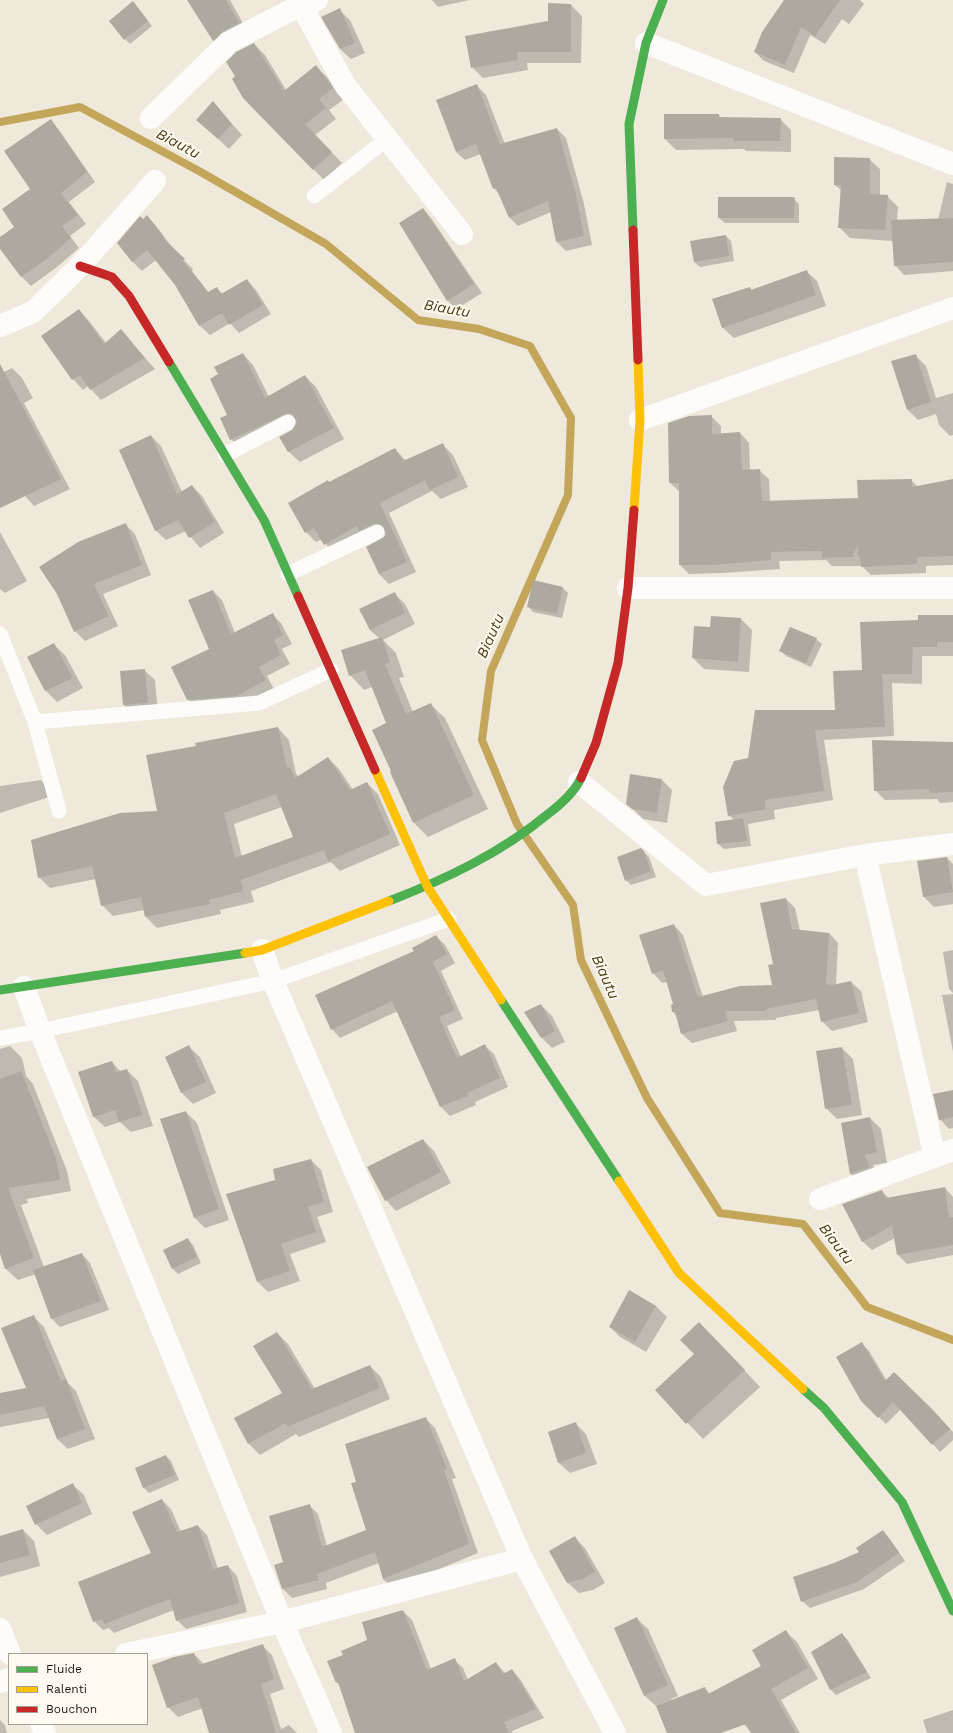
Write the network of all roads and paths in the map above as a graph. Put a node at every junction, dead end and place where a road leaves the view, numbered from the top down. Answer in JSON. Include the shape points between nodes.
{"nodes":[{"id":1,"x":660,"y":0,"type":"edge"},
{"id":2,"x":305,"y":2,"type":"edge"},
{"id":3,"x":646,"y":43,"type":"junction"},
{"id":4,"x":151,"y":118,"type":"dead end"},
{"id":5,"x":387,"y":139,"type":"junction"},
{"id":6,"x":953,"y":164,"type":"edge"},
{"id":7,"x":155,"y":181,"type":"dead end"},
{"id":8,"x":314,"y":196,"type":"dead end"},
{"id":9,"x":462,"y":234,"type":"dead end"},
{"id":10,"x":80,"y":266,"type":"junction"},
{"id":11,"x":953,"y":308,"type":"edge"},
{"id":12,"x":0,"y":326,"type":"edge"},
{"id":13,"x":640,"y":420,"type":"junction"},
{"id":14,"x":288,"y":422,"type":"dead end"},
{"id":15,"x":225,"y":455,"type":"junction"},
{"id":16,"x":377,"y":532,"type":"dead end"},
{"id":17,"x":288,"y":574,"type":"junction"},
{"id":18,"x":628,"y":588,"type":"junction"},
{"id":19,"x":953,"y":588,"type":"edge"},
{"id":20,"x":0,"y":634,"type":"edge"},
{"id":21,"x":331,"y":670,"type":"junction"},
{"id":22,"x":35,"y":722,"type":"junction"},
{"id":23,"x":579,"y":782,"type":"junction"},
{"id":24,"x":59,"y":811,"type":"dead end"},
{"id":25,"x":953,"y":844,"type":"edge"},
{"id":26,"x":865,"y":855,"type":"junction"},
{"id":27,"x":427,"y":886,"type":"junction"},
{"id":28,"x":449,"y":920,"type":"junction"},
{"id":29,"x":262,"y":950,"type":"junction"},
{"id":30,"x":273,"y":981,"type":"junction"},
{"id":31,"x":24,"y":987,"type":"junction"},
{"id":32,"x":0,"y":990,"type":"edge"},
{"id":33,"x":40,"y":1031,"type":"junction"},
{"id":34,"x":0,"y":1038,"type":"edge"},
{"id":35,"x":944,"y":1154,"type":"edge"},
{"id":36,"x":820,"y":1199,"type":"dead end"},
{"id":37,"x":522,"y":1559,"type":"junction"},
{"id":38,"x":953,"y":1611,"type":"edge"},
{"id":39,"x":282,"y":1622,"type":"junction"},
{"id":40,"x":0,"y":1629,"type":"edge"},
{"id":41,"x":10,"y":1653,"type":"edge"},
{"id":42,"x":131,"y":1653,"type":"edge"},
{"id":43,"x":331,"y":1733,"type":"edge"},
{"id":44,"x":615,"y":1733,"type":"edge"}],
"edges":[{"from":1,"to":3,"type":"main road"},
{"from":2,"to":4,"type":"street","via":[[229,42]]},
{"from":2,"to":5,"type":"street","via":[[345,85]]},
{"from":3,"to":6,"type":"street"},
{"from":3,"to":13,"type":"main road","via":[[629,124]]},
{"from":5,"to":8,"type":"lane"},
{"from":5,"to":9,"type":"street"},
{"from":7,"to":10,"type":"street"},
{"from":10,"to":12,"type":"street","via":[[33,312]]},
{"from":10,"to":15,"type":"main road","via":[[112,278],[129,296]]},
{"from":11,"to":13,"type":"street"},
{"from":13,"to":18,"type":"main road"},
{"from":14,"to":15,"type":"lane"},
{"from":15,"to":17,"type":"main road","via":[[264,520]]},
{"from":16,"to":17,"type":"lane"},
{"from":17,"to":21,"type":"main road"},
{"from":18,"to":19,"type":"street"},
{"from":18,"to":23,"type":"main road","via":[[618,663],[596,743]]},
{"from":20,"to":22,"type":"lane"},
{"from":21,"to":22,"type":"lane","via":[[259,703]]},
{"from":21,"to":27,"type":"main road"},
{"from":22,"to":24,"type":"lane"},
{"from":23,"to":26,"type":"street","via":[[706,884]]},
{"from":23,"to":27,"type":"main road","via":[[562,803],[501,849]]},
{"from":25,"to":26,"type":"street"},
{"from":26,"to":35,"type":"street"},
{"from":27,"to":28,"type":"main road"},
{"from":27,"to":29,"type":"main road"},
{"from":28,"to":30,"type":"lane"},
{"from":28,"to":38,"type":"main road","via":[[679,1273],[824,1408],[902,1502]]},
{"from":29,"to":30,"type":"street"},
{"from":29,"to":31,"type":"main road"},
{"from":30,"to":33,"type":"lane"},
{"from":30,"to":37,"type":"street"},
{"from":31,"to":32,"type":"main road"},
{"from":31,"to":33,"type":"street"},
{"from":33,"to":34,"type":"lane"},
{"from":33,"to":39,"type":"street"},
{"from":35,"to":36,"type":"street"},
{"from":37,"to":39,"type":"street"},
{"from":37,"to":44,"type":"street"},
{"from":39,"to":42,"type":"street"},
{"from":39,"to":43,"type":"street"},
{"from":40,"to":41,"type":"street"}]}
